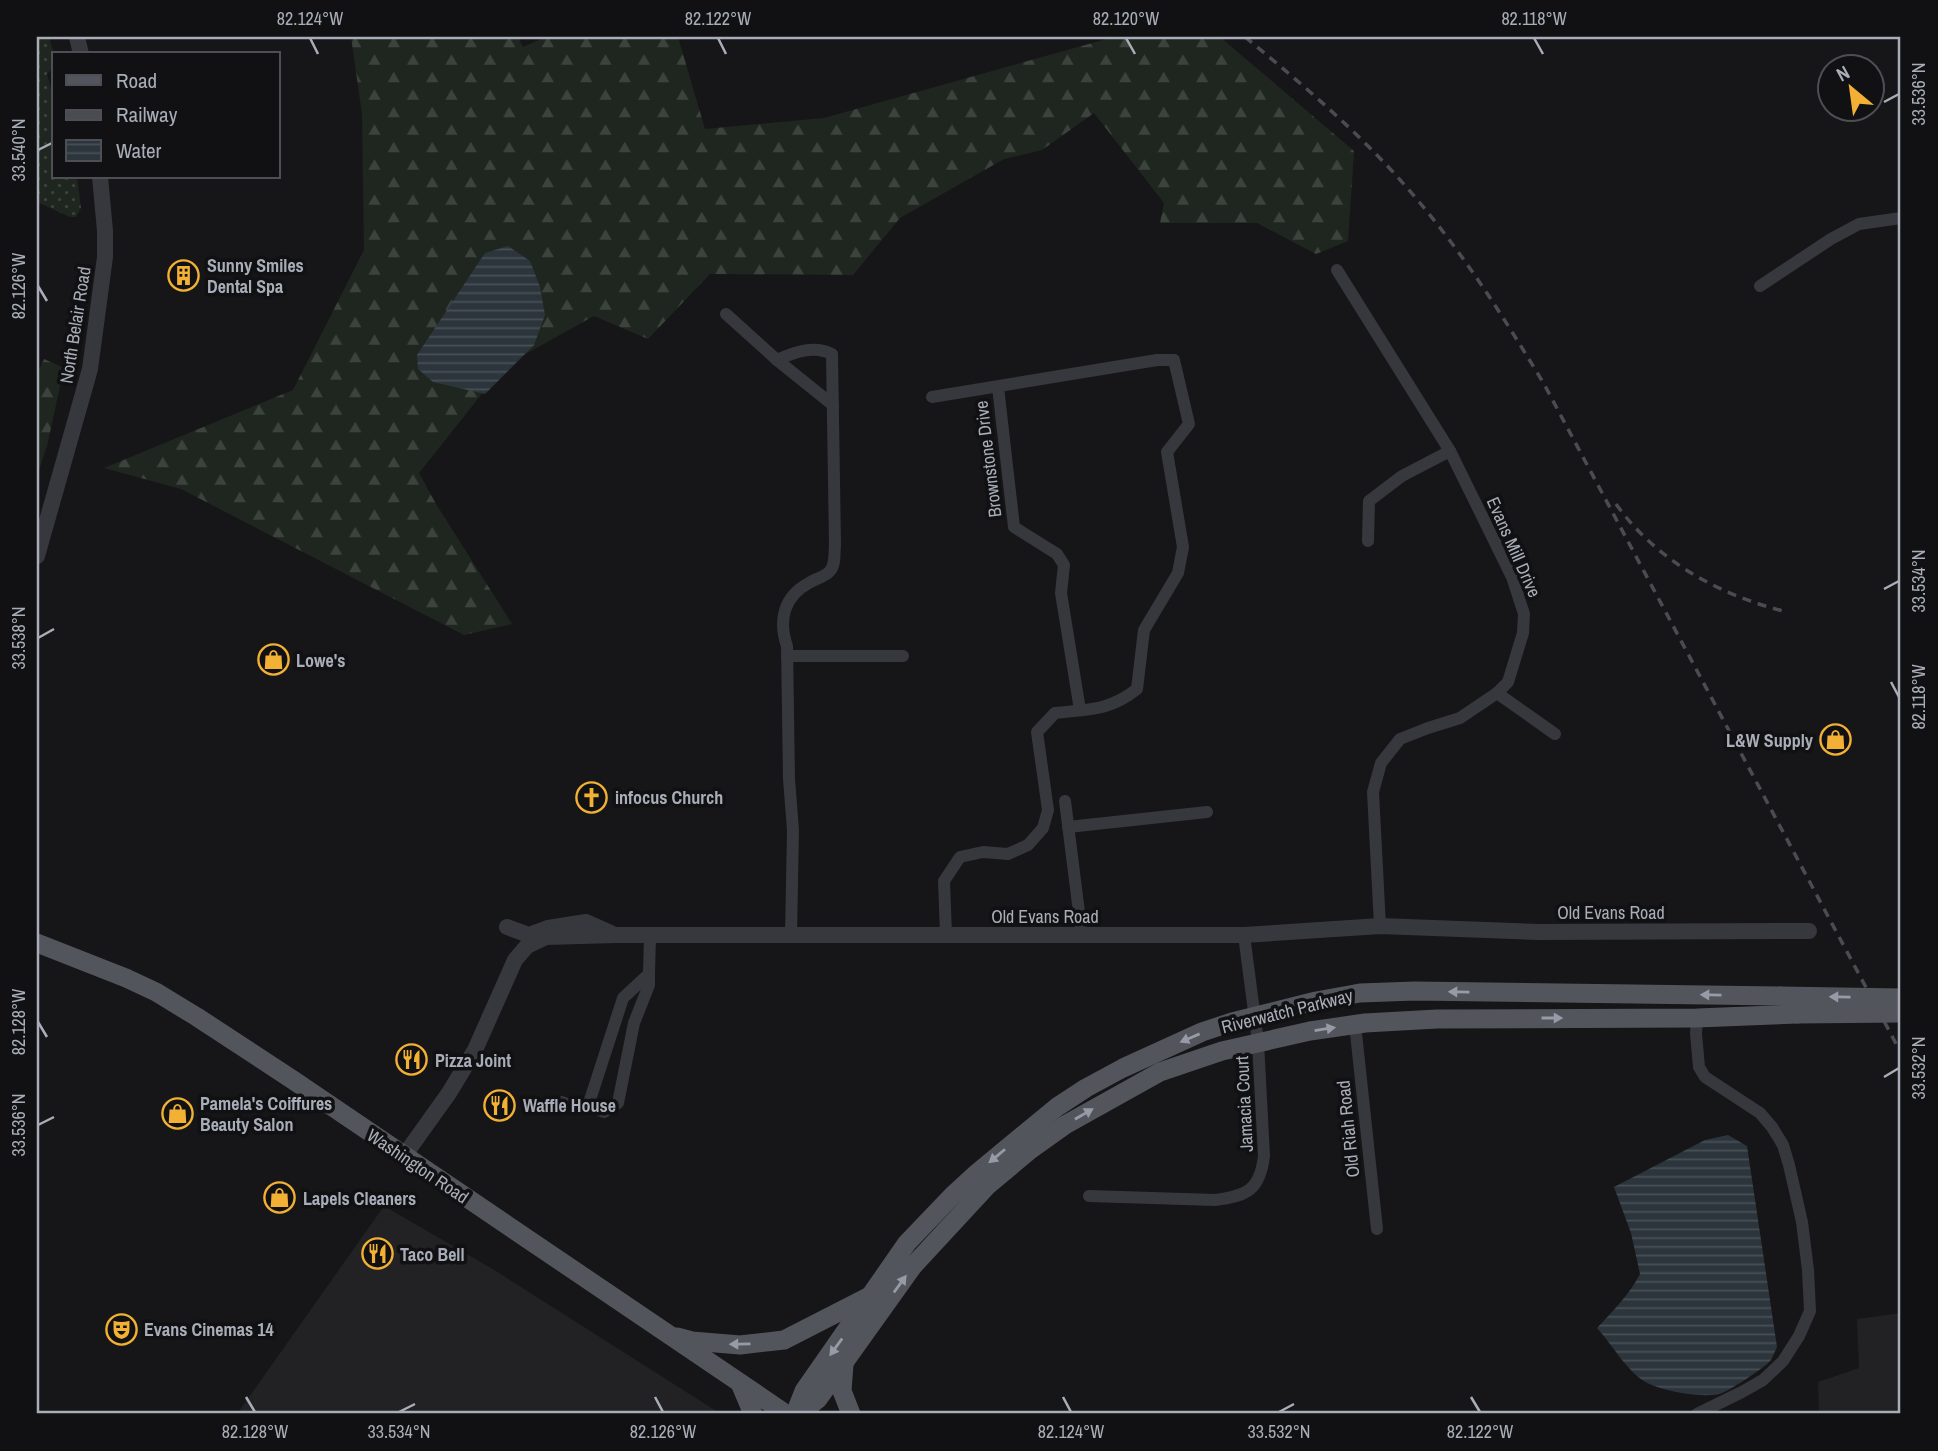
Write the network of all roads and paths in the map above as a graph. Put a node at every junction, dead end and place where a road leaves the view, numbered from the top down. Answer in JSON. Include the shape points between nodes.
{"nodes":[{"id":1,"x":100,"y":178,"type":"edge"},
{"id":2,"x":1901,"y":218,"type":"edge"},
{"id":3,"x":1337,"y":270,"type":"dead end"},
{"id":4,"x":1760,"y":286,"type":"dead end"},
{"id":5,"x":726,"y":314,"type":"dead end"},
{"id":6,"x":777,"y":360,"type":"junction"},
{"id":7,"x":998,"y":387,"type":"junction"},
{"id":8,"x":932,"y":397,"type":"dead end"},
{"id":9,"x":833,"y":405,"type":"junction"},
{"id":10,"x":1450,"y":451,"type":"junction"},
{"id":11,"x":1368,"y":541,"type":"dead end"},
{"id":12,"x":37,"y":556,"type":"edge"},
{"id":13,"x":787,"y":656,"type":"junction"},
{"id":14,"x":903,"y":656,"type":"dead end"},
{"id":15,"x":1497,"y":693,"type":"junction"},
{"id":16,"x":1080,"y":710,"type":"junction"},
{"id":17,"x":1555,"y":734,"type":"dead end"},
{"id":18,"x":1065,"y":801,"type":"dead end"},
{"id":19,"x":1207,"y":812,"type":"dead end"},
{"id":20,"x":1068,"y":827,"type":"junction"},
{"id":21,"x":1380,"y":926,"type":"junction"},
{"id":22,"x":507,"y":927,"type":"dead end"},
{"id":23,"x":1809,"y":931,"type":"dead end"},
{"id":24,"x":616,"y":935,"type":"junction"},
{"id":25,"x":650,"y":935,"type":"junction"},
{"id":26,"x":791,"y":935,"type":"junction"},
{"id":27,"x":946,"y":935,"type":"junction"},
{"id":28,"x":1244,"y":935,"type":"junction"},
{"id":29,"x":1082,"y":936,"type":"junction"},
{"id":30,"x":37,"y":943,"type":"edge"},
{"id":31,"x":71,"y":956,"type":"junction"},
{"id":32,"x":37,"y":957,"type":"edge"},
{"id":33,"x":649,"y":974,"type":"junction"},
{"id":34,"x":1901,"y":998,"type":"edge"},
{"id":35,"x":1901,"y":1013,"type":"edge"},
{"id":36,"x":1254,"y":1015,"type":"junction"},
{"id":37,"x":1697,"y":1018,"type":"junction"},
{"id":38,"x":1355,"y":1024,"type":"junction"},
{"id":39,"x":1258,"y":1042,"type":"junction"},
{"id":40,"x":562,"y":1102,"type":"dead end"},
{"id":41,"x":588,"y":1106,"type":"junction"},
{"id":42,"x":404,"y":1156,"type":"junction"},
{"id":43,"x":1089,"y":1196,"type":"dead end"},
{"id":44,"x":1377,"y":1229,"type":"dead end"},
{"id":45,"x":871,"y":1296,"type":"junction"},
{"id":46,"x":668,"y":1335,"type":"junction"},
{"id":47,"x":845,"y":1362,"type":"junction"},
{"id":48,"x":740,"y":1383,"type":"junction"},
{"id":49,"x":752,"y":1414,"type":"edge"},
{"id":50,"x":786,"y":1414,"type":"edge"},
{"id":51,"x":797,"y":1414,"type":"edge"},
{"id":52,"x":850,"y":1414,"type":"edge"},
{"id":53,"x":1697,"y":1414,"type":"edge"}],
"edges":[{"from":1,"to":12,"type":"street","name":"North Belair Road","via":[[105,257],[90,369]]},
{"from":2,"to":4,"type":"street","via":[[1859,224]]},
{"from":3,"to":10,"type":"street","name":"Evans Mill Drive"},
{"from":5,"to":6,"type":"street"},
{"from":6,"to":9,"type":"street"},
{"from":6,"to":9,"type":"street","via":[[797,351],[832,354]]},
{"from":7,"to":8,"type":"street"},
{"from":7,"to":16,"type":"street","name":"Brownstone Drive","via":[[1014,527],[1057,554],[1064,565],[1061,593]]},
{"from":7,"to":16,"type":"street","via":[[1174,359],[1189,424],[1167,452],[1183,547],[1178,573],[1144,629],[1137,689],[1107,707]]},
{"from":9,"to":13,"type":"street","via":[[834,564],[831,571],[796,591],[788,601],[782,614]]},
{"from":10,"to":11,"type":"street","via":[[1402,476],[1369,501]]},
{"from":10,"to":15,"type":"street","name":"Evans Mill Drive","via":[[1524,614],[1508,682]]},
{"from":13,"to":14,"type":"street"},
{"from":13,"to":26,"type":"street","via":[[793,830]]},
{"from":15,"to":17,"type":"street"},
{"from":15,"to":21,"type":"street","name":"Evans Mill Drive","via":[[1460,718],[1400,739],[1381,762],[1373,792]]},
{"from":16,"to":27,"type":"street","via":[[1055,713],[1037,732],[1048,810],[1043,828],[1028,845],[1008,854],[983,852],[960,857],[944,881]]},
{"from":18,"to":20,"type":"street"},
{"from":19,"to":20,"type":"street"},
{"from":20,"to":29,"type":"street"},
{"from":21,"to":23,"type":"street","name":"Old Evans Road","via":[[1539,932]]},
{"from":21,"to":28,"type":"street","name":"Old Evans Road"},
{"from":22,"to":24,"type":"street","via":[[529,935],[586,922]]},
{"from":24,"to":25,"type":"street","name":"Old Evans Road"},
{"from":24,"to":42,"type":"street","name":"Old Evans Road","via":[[546,937],[527,946],[515,960],[475,1050]]},
{"from":25,"to":26,"type":"street","name":"Old Evans Road"},
{"from":25,"to":33,"type":"street"},
{"from":26,"to":27,"type":"street","name":"Old Evans Road"},
{"from":27,"to":29,"type":"street","name":"Old Evans Road"},
{"from":28,"to":29,"type":"street","name":"Old Evans Road"},
{"from":28,"to":36,"type":"street","name":"Jamacia Court"},
{"from":30,"to":31,"type":"main road","name":"Washington Road"},
{"from":31,"to":32,"type":"main road"},
{"from":31,"to":42,"type":"main road","name":"Washington Road","via":[[156,992]]},
{"from":33,"to":41,"type":"street","via":[[623,998]]},
{"from":33,"to":41,"type":"street","via":[[618,1103],[604,1111]]},
{"from":34,"to":36,"type":"main road","name":"Riverwatch Parkway","one_way":true,"bridge":true,"via":[[1415,991],[1360,993]]},
{"from":35,"to":37,"type":"main road","name":"Riverwatch Parkway","bridge":true},
{"from":36,"to":39,"type":"street","name":"Jamacia Court"},
{"from":36,"to":45,"type":"main road","name":"Riverwatch Parkway","one_way":true,"via":[[1135,1062],[1057,1107],[952,1196],[907,1243]]},
{"from":38,"to":37,"type":"main road","name":"Riverwatch Parkway","one_way":true,"via":[[1437,1019]]},
{"from":37,"to":53,"type":"street","via":[[1699,1067],[1705,1077],[1760,1113],[1783,1145],[1801,1222],[1810,1311],[1783,1361],[1763,1380]]},
{"from":39,"to":38,"type":"main road","name":"Riverwatch Parkway","one_way":true},
{"from":38,"to":44,"type":"street","name":"Old Riah Road"},
{"from":39,"to":43,"type":"street","name":"Jamacia Court","via":[[1264,1156],[1253,1189],[1214,1199]]},
{"from":47,"to":39,"type":"main road","name":"Riverwatch Parkway","one_way":true,"via":[[913,1266],[987,1186],[1030,1150],[1160,1072]]},
{"from":40,"to":41,"type":"street","via":[[580,1109]]},
{"from":42,"to":46,"type":"main road","name":"Washington Road"},
{"from":45,"to":46,"type":"main road","one_way":true,"via":[[784,1340],[740,1345]]},
{"from":45,"to":51,"type":"main road","name":"Riverwatch Parkway","one_way":true,"via":[[804,1391]]},
{"from":46,"to":48,"type":"main road","name":"Washington Road"},
{"from":47,"to":51,"type":"main road","name":"Riverwatch Parkway","via":[[818,1399]]},
{"from":47,"to":52,"type":"main road","via":[[842,1391]]},
{"from":48,"to":49,"type":"main road"},
{"from":48,"to":50,"type":"main road","name":"Washington Road"}]}
